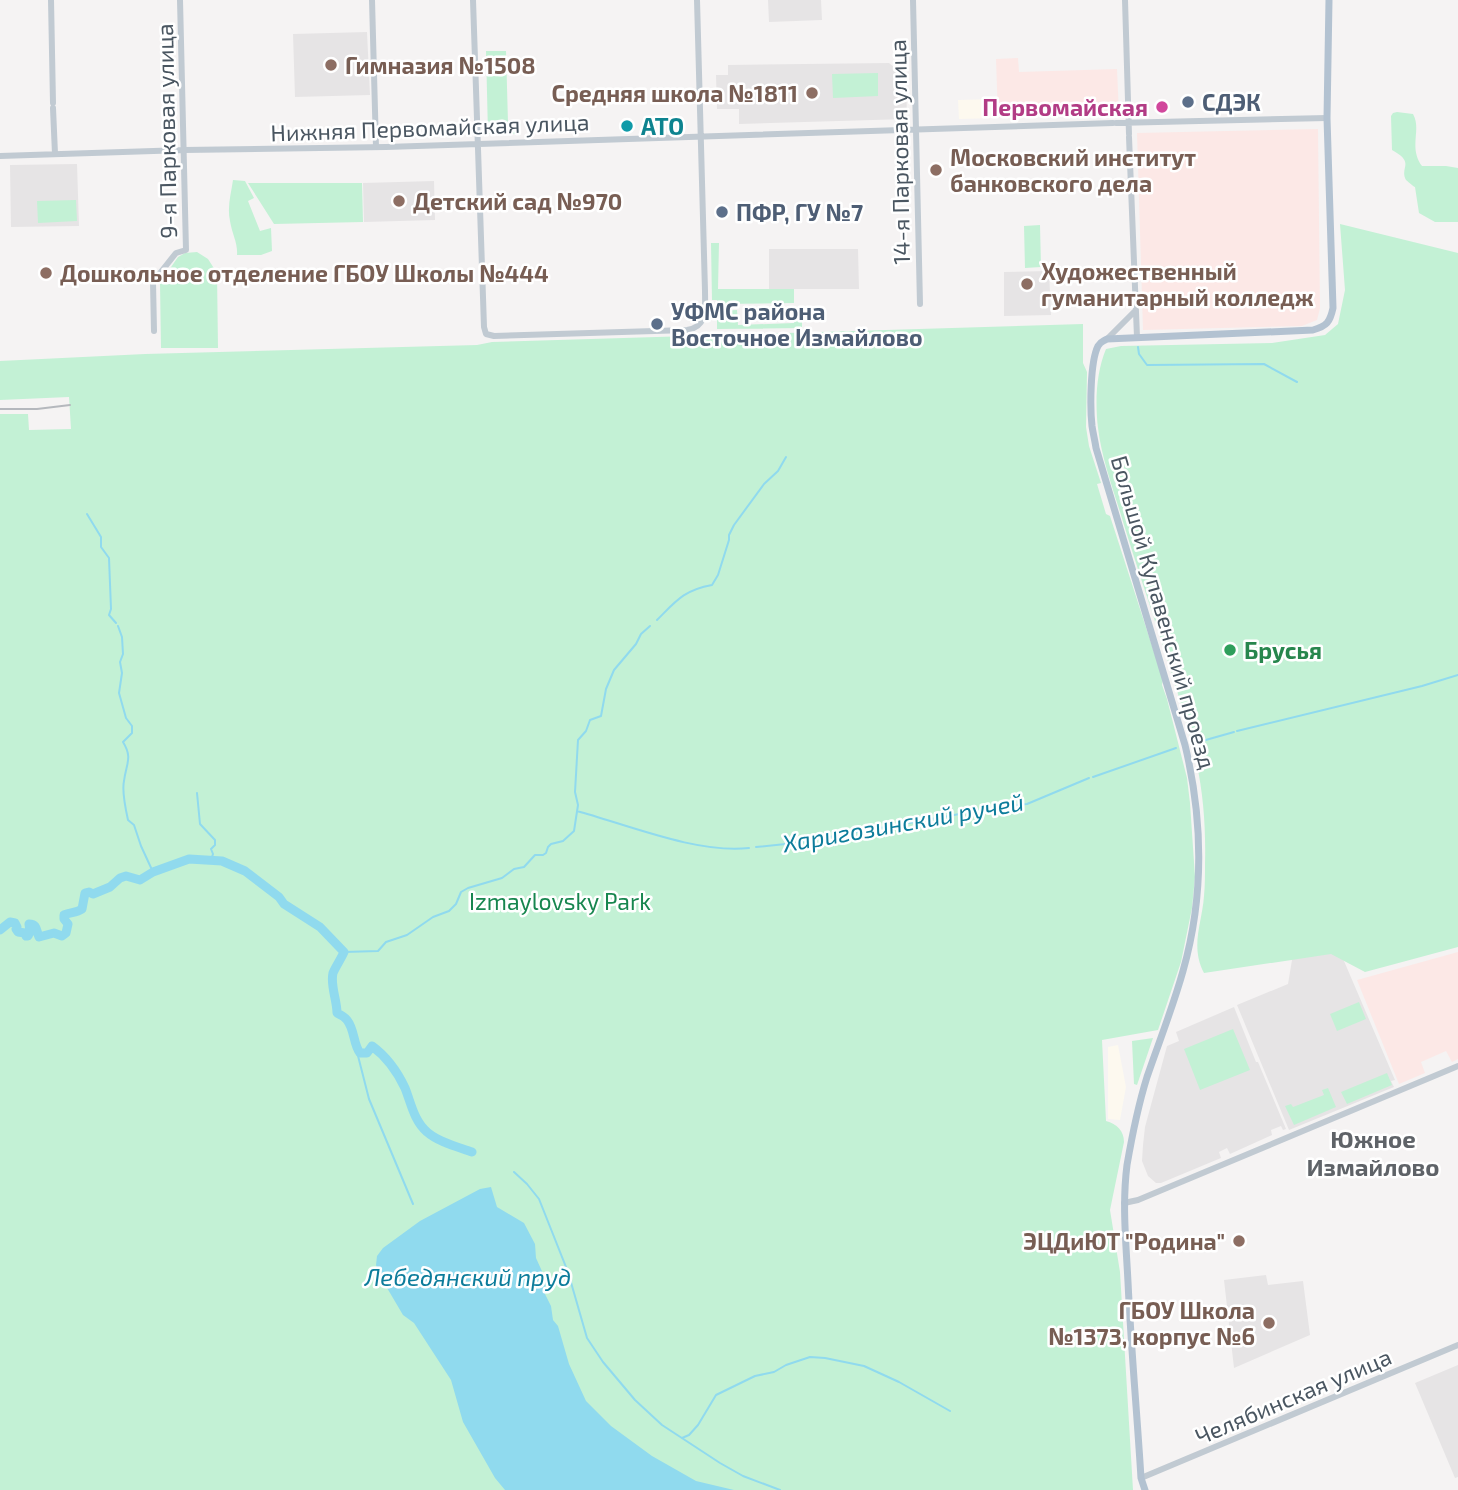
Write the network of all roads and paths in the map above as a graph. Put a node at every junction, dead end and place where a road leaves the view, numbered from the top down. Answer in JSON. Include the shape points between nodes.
{"nodes":[{"id":1,"x":51,"y":0,"type":"edge"},
{"id":2,"x":180,"y":0,"type":"edge"},
{"id":3,"x":372,"y":0,"type":"edge"},
{"id":4,"x":474,"y":0,"type":"edge"},
{"id":5,"x":697,"y":0,"type":"edge"},
{"id":6,"x":912,"y":0,"type":"edge"},
{"id":7,"x":1125,"y":0,"type":"edge"},
{"id":8,"x":1329,"y":0,"type":"edge"},
{"id":9,"x":1327,"y":118,"type":"junction"},
{"id":10,"x":1128,"y":123,"type":"junction"},
{"id":11,"x":916,"y":130,"type":"junction"},
{"id":12,"x":700,"y":136,"type":"junction"},
{"id":13,"x":478,"y":144,"type":"junction"},
{"id":14,"x":376,"y":147,"type":"junction"},
{"id":15,"x":184,"y":150,"type":"junction"},
{"id":16,"x":55,"y":154,"type":"junction"},
{"id":17,"x":0,"y":156,"type":"edge"},
{"id":18,"x":920,"y":303,"type":"dead end"},
{"id":19,"x":1135,"y":311,"type":"junction"},
{"id":20,"x":154,"y":331,"type":"dead end"},
{"id":21,"x":1136,"y":337,"type":"junction"},
{"id":22,"x":1107,"y":339,"type":"junction"},
{"id":23,"x":1458,"y":1066,"type":"edge"},
{"id":24,"x":1124,"y":1203,"type":"junction"},
{"id":25,"x":1458,"y":1345,"type":"edge"},
{"id":26,"x":1141,"y":1478,"type":"junction"},
{"id":27,"x":1139,"y":1490,"type":"edge"},
{"id":28,"x":1144,"y":1490,"type":"edge"}],
"edges":[{"from":1,"to":16,"type":"street"},
{"from":2,"to":15,"type":"street","name":"9-я Парковая улица"},
{"from":3,"to":14,"type":"street"},
{"from":4,"to":13,"type":"street"},
{"from":5,"to":12,"type":"street"},
{"from":6,"to":11,"type":"street","name":"14-я Парковая улица"},
{"from":7,"to":10,"type":"street"},
{"from":8,"to":9,"type":"main road"},
{"from":9,"to":10,"type":"street","name":"Нижняя Первомайская улица"},
{"from":9,"to":21,"type":"main road","via":[[1331,320],[1313,330]]},
{"from":10,"to":11,"type":"street","name":"Нижняя Первомайская улица"},
{"from":10,"to":19,"type":"street"},
{"from":11,"to":12,"type":"street","name":"Нижняя Первомайская улица"},
{"from":11,"to":18,"type":"street","name":"14-я Парковая улица"},
{"from":12,"to":13,"type":"street","name":"Нижняя Первомайская улица"},
{"from":12,"to":13,"type":"street","via":[[705,308],[701,324],[687,330],[486,334]]},
{"from":13,"to":14,"type":"street","name":"Нижняя Первомайская улица"},
{"from":14,"to":15,"type":"street","name":"Нижняя Первомайская улица"},
{"from":15,"to":16,"type":"street","name":"Нижняя Первомайская улица"},
{"from":15,"to":20,"type":"street","name":"9-я Парковая улица","via":[[187,250],[176,253],[153,282]]},
{"from":16,"to":17,"type":"street","name":"Нижняя Первомайская улица"},
{"from":19,"to":21,"type":"street"},
{"from":19,"to":22,"type":"street"},
{"from":21,"to":22,"type":"main road"},
{"from":22,"to":24,"type":"main road","name":"Большой Купавенский проезд","via":[[1099,344],[1095,357],[1092,426],[1188,755],[1196,799],[1199,873],[1183,971],[1134,1127]]},
{"from":23,"to":24,"type":"street"},
{"from":24,"to":26,"type":"main road","name":"Большой Купавенский проезд"},
{"from":25,"to":26,"type":"street","name":"Челябинская улица"},
{"from":26,"to":27,"type":"main road","name":"Большой Купавенский проезд"},
{"from":26,"to":28,"type":"main road","name":"Большой Купавенский проезд"}]}
